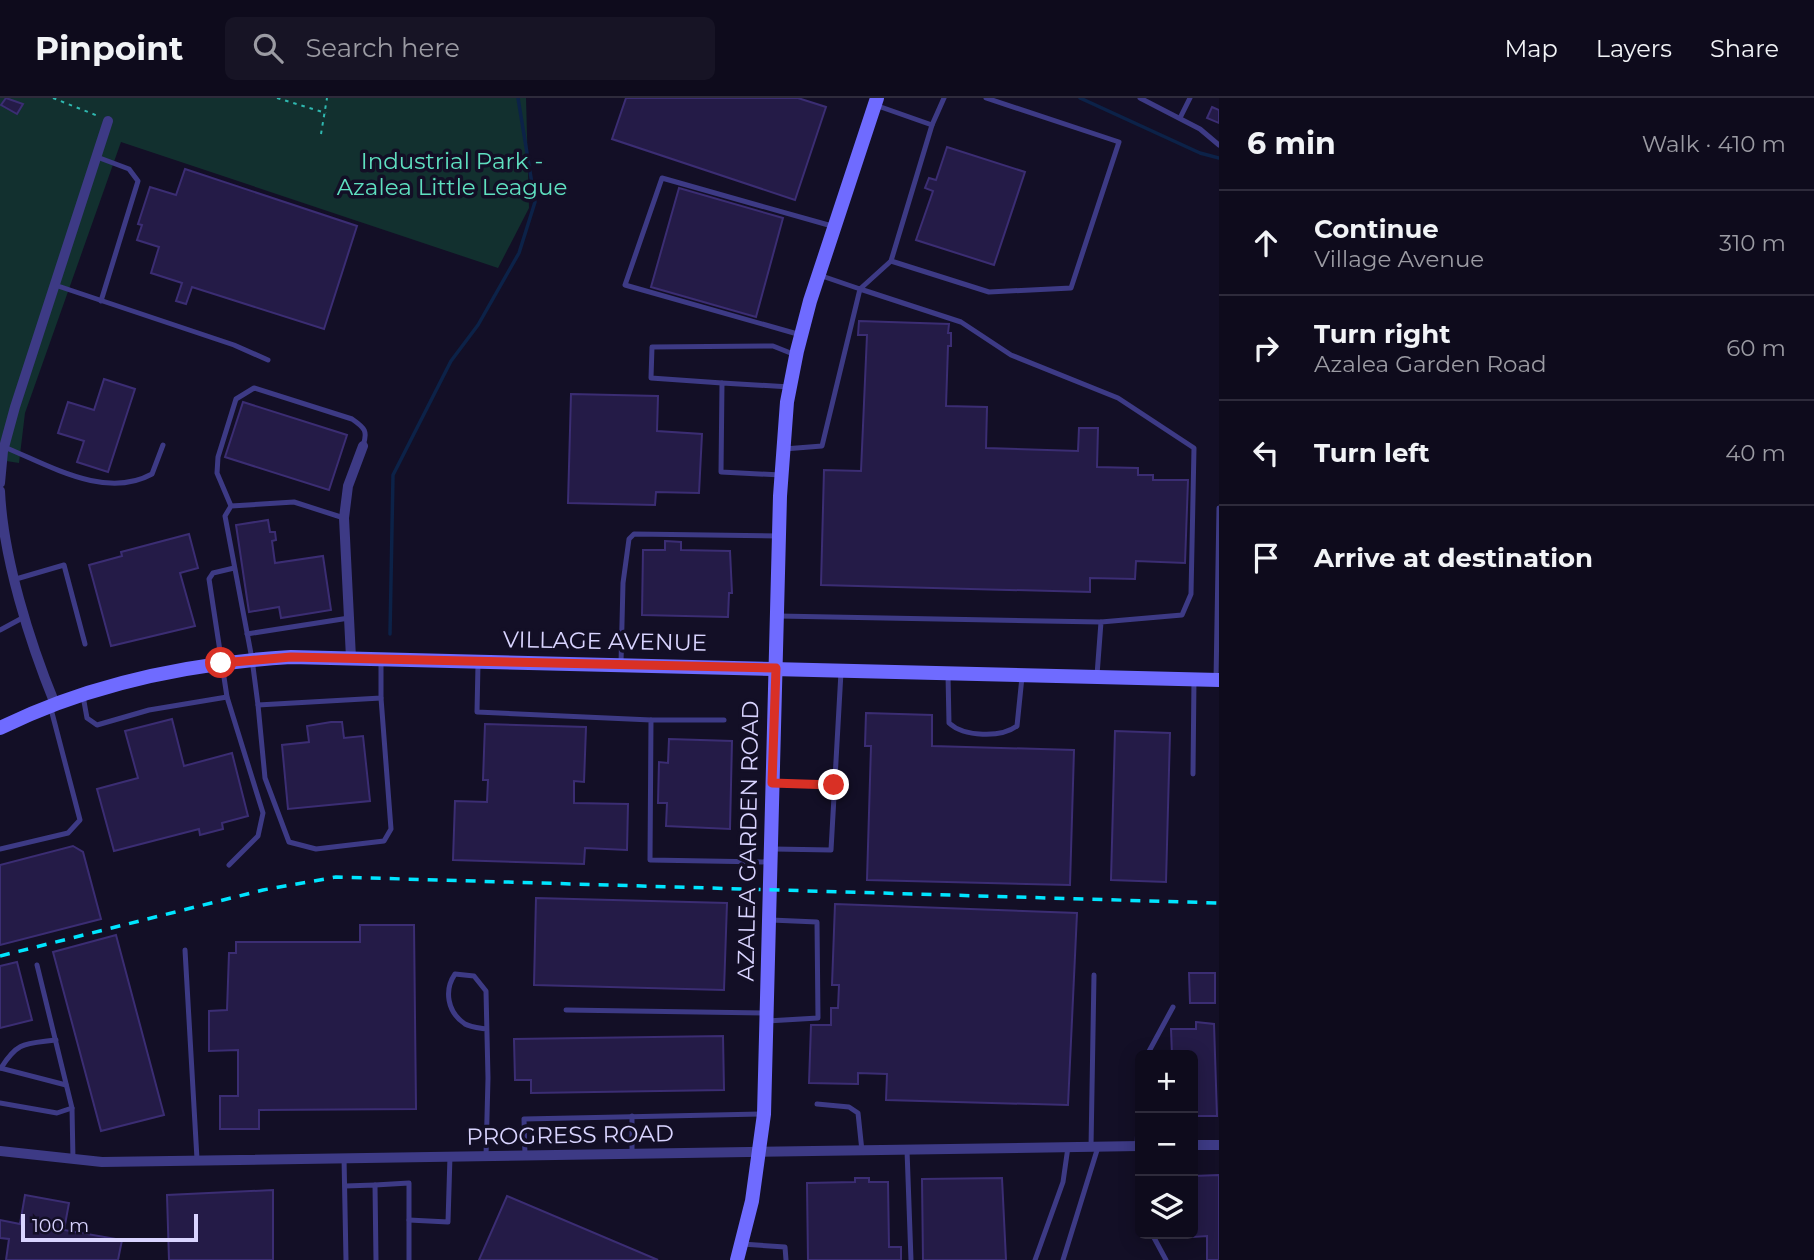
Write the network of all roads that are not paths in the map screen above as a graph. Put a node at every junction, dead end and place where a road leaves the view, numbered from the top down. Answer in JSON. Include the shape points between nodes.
{"nodes":[{"id":1,"x":944,"y":98,"type":"edge"},
{"id":2,"x":986,"y":98,"type":"edge"},
{"id":3,"x":1140,"y":98,"type":"edge"},
{"id":4,"x":1191,"y":98,"type":"edge"},
{"id":5,"x":875,"y":100,"type":"edge"},
{"id":6,"x":1180,"y":118,"type":"junction"},
{"id":7,"x":108,"y":121,"type":"road end"},
{"id":8,"x":932,"y":125,"type":"junction"},
{"id":9,"x":1219,"y":145,"type":"edge"},
{"id":10,"x":97,"y":157,"type":"junction"},
{"id":11,"x":834,"y":227,"type":"junction"},
{"id":12,"x":891,"y":261,"type":"junction"},
{"id":13,"x":818,"y":275,"type":"junction"},
{"id":14,"x":55,"y":285,"type":"junction"},
{"id":15,"x":860,"y":289,"type":"junction"},
{"id":16,"x":101,"y":300,"type":"junction"},
{"id":17,"x":801,"y":335,"type":"junction"},
{"id":18,"x":796,"y":355,"type":"junction"},
{"id":19,"x":268,"y":360,"type":"dead end"},
{"id":20,"x":722,"y":383,"type":"junction"},
{"id":21,"x":790,"y":387,"type":"junction"},
{"id":22,"x":163,"y":445,"type":"dead end"},
{"id":23,"x":363,"y":446,"type":"joint"},
{"id":24,"x":4,"y":447,"type":"junction"},
{"id":25,"x":782,"y":449,"type":"junction"},
{"id":26,"x":781,"y":475,"type":"junction"},
{"id":27,"x":0,"y":483,"type":"edge"},
{"id":28,"x":0,"y":491,"type":"edge"},
{"id":29,"x":231,"y":506,"type":"junction"},
{"id":30,"x":1219,"y":508,"type":"edge"},
{"id":31,"x":1,"y":516,"type":"edge"},
{"id":32,"x":344,"y":518,"type":"junction"},
{"id":33,"x":779,"y":536,"type":"junction"},
{"id":34,"x":234,"y":568,"type":"junction"},
{"id":35,"x":16,"y":579,"type":"junction"},
{"id":36,"x":26,"y":616,"type":"junction"},
{"id":37,"x":777,"y":616,"type":"junction"},
{"id":38,"x":349,"y":618,"type":"junction"},
{"id":39,"x":1101,"y":622,"type":"junction"},
{"id":40,"x":0,"y":630,"type":"edge"},
{"id":41,"x":247,"y":634,"type":"junction"},
{"id":42,"x":85,"y":644,"type":"dead end"},
{"id":43,"x":1218,"y":648,"type":"edge"},
{"id":44,"x":351,"y":658,"type":"junction"},
{"id":45,"x":252,"y":659,"type":"junction"},
{"id":46,"x":381,"y":659,"type":"junction"},
{"id":47,"x":478,"y":661,"type":"junction"},
{"id":48,"x":221,"y":663,"type":"junction"},
{"id":49,"x":621,"y":666,"type":"junction"},
{"id":50,"x":776,"y":668,"type":"junction"},
{"id":51,"x":841,"y":671,"type":"junction"},
{"id":52,"x":948,"y":675,"type":"junction"},
{"id":53,"x":1021,"y":677,"type":"junction"},
{"id":54,"x":1097,"y":679,"type":"junction"},
{"id":55,"x":1194,"y":680,"type":"junction"},
{"id":56,"x":1217,"y":680,"type":"edge"},
{"id":57,"x":82,"y":695,"type":"junction"},
{"id":58,"x":227,"y":698,"type":"junction"},
{"id":59,"x":381,"y":698,"type":"junction"},
{"id":60,"x":52,"y":705,"type":"junction"},
{"id":61,"x":258,"y":705,"type":"junction"},
{"id":62,"x":651,"y":720,"type":"junction"},
{"id":63,"x":724,"y":720,"type":"dead end"},
{"id":64,"x":0,"y":728,"type":"edge"},
{"id":65,"x":1193,"y":774,"type":"dead end"},
{"id":66,"x":772,"y":783,"type":"junction"},
{"id":67,"x":834,"y":785,"type":"junction"},
{"id":68,"x":0,"y":849,"type":"edge"},
{"id":69,"x":771,"y":855,"type":"junction"},
{"id":70,"x":229,"y":865,"type":"dead end"},
{"id":71,"x":769,"y":920,"type":"junction"},
{"id":72,"x":185,"y":950,"type":"dead end"},
{"id":73,"x":37,"y":965,"type":"dead end"},
{"id":74,"x":1094,"y":975,"type":"dead end"},
{"id":75,"x":1173,"y":1007,"type":"dead end"},
{"id":76,"x":566,"y":1010,"type":"dead end"},
{"id":77,"x":767,"y":1017,"type":"junction"},
{"id":78,"x":486,"y":1029,"type":"junction"},
{"id":79,"x":56,"y":1040,"type":"junction"},
{"id":80,"x":1150,"y":1050,"type":"edge"},
{"id":81,"x":0,"y":1068,"type":"edge"},
{"id":82,"x":66,"y":1085,"type":"junction"},
{"id":83,"x":0,"y":1103,"type":"edge"},
{"id":84,"x":817,"y":1104,"type":"dead end"},
{"id":85,"x":72,"y":1108,"type":"junction"},
{"id":86,"x":764,"y":1114,"type":"junction"},
{"id":87,"x":632,"y":1116,"type":"junction"},
{"id":88,"x":1198,"y":1145,"type":"edge"},
{"id":89,"x":1219,"y":1145,"type":"edge"},
{"id":90,"x":1135,"y":1146,"type":"edge"},
{"id":91,"x":1068,"y":1147,"type":"junction"},
{"id":92,"x":1095,"y":1147,"type":"junction"},
{"id":93,"x":907,"y":1150,"type":"junction"},
{"id":94,"x":0,"y":1151,"type":"edge"},
{"id":95,"x":862,"y":1151,"type":"junction"},
{"id":96,"x":632,"y":1153,"type":"junction"},
{"id":97,"x":761,"y":1153,"type":"junction"},
{"id":98,"x":525,"y":1155,"type":"junction"},
{"id":99,"x":450,"y":1156,"type":"junction"},
{"id":100,"x":486,"y":1156,"type":"junction"},
{"id":101,"x":344,"y":1157,"type":"junction"},
{"id":102,"x":197,"y":1159,"type":"junction"},
{"id":103,"x":73,"y":1160,"type":"junction"},
{"id":104,"x":375,"y":1185,"type":"junction"},
{"id":105,"x":345,"y":1186,"type":"junction"},
{"id":106,"x":409,"y":1220,"type":"junction"},
{"id":107,"x":1155,"y":1239,"type":"edge"},
{"id":108,"x":742,"y":1244,"type":"junction"},
{"id":109,"x":346,"y":1260,"type":"edge"},
{"id":110,"x":376,"y":1260,"type":"edge"},
{"id":111,"x":409,"y":1260,"type":"edge"},
{"id":112,"x":737,"y":1260,"type":"edge"},
{"id":113,"x":786,"y":1260,"type":"edge"},
{"id":114,"x":911,"y":1260,"type":"edge"},
{"id":115,"x":1035,"y":1260,"type":"edge"},
{"id":116,"x":1063,"y":1260,"type":"edge"},
{"id":117,"x":1166,"y":1260,"type":"edge"}],
"edges":[{"from":1,"to":8,"type":"lane"},
{"from":2,"to":12,"type":"lane","via":[[1119,142],[1071,288],[989,292]]},
{"from":3,"to":6,"type":"lane"},
{"from":4,"to":6,"type":"lane"},
{"from":5,"to":8,"type":"lane"},
{"from":5,"to":11,"type":"street","name":"AZALEA GARDEN ROAD"},
{"from":6,"to":9,"type":"lane"},
{"from":7,"to":10,"type":"street"},
{"from":8,"to":12,"type":"lane"},
{"from":10,"to":14,"type":"street"},
{"from":10,"to":16,"type":"lane","via":[[129,169],[138,181]]},
{"from":11,"to":13,"type":"street","name":"AZALEA GARDEN ROAD"},
{"from":11,"to":17,"type":"lane","via":[[662,178],[625,285]]},
{"from":12,"to":15,"type":"lane"},
{"from":13,"to":15,"type":"lane"},
{"from":13,"to":17,"type":"street","name":"AZALEA GARDEN ROAD"},
{"from":14,"to":16,"type":"lane"},
{"from":14,"to":24,"type":"street"},
{"from":15,"to":25,"type":"lane","via":[[822,446]]},
{"from":15,"to":39,"type":"lane","via":[[961,322],[1011,355],[1118,398],[1194,448],[1191,594],[1182,615]]},
{"from":16,"to":19,"type":"lane"},
{"from":17,"to":18,"type":"street","name":"AZALEA GARDEN ROAD"},
{"from":18,"to":20,"type":"lane","via":[[773,346],[652,347],[651,378]]},
{"from":18,"to":21,"type":"street","name":"AZALEA GARDEN ROAD"},
{"from":20,"to":21,"type":"lane"},
{"from":20,"to":26,"type":"lane","via":[[721,472]]},
{"from":21,"to":25,"type":"street","name":"AZALEA GARDEN ROAD"},
{"from":22,"to":24,"type":"lane","via":[[152,474],[120,486],[97,482]]},
{"from":23,"to":29,"type":"lane","via":[[365,428],[352,419],[254,388],[245,391],[236,399],[218,457],[217,473]]},
{"from":23,"to":32,"type":"street","via":[[348,486]]},
{"from":24,"to":27,"type":"street"},
{"from":25,"to":26,"type":"street","name":"AZALEA GARDEN ROAD"},
{"from":26,"to":33,"type":"street","name":"AZALEA GARDEN ROAD"},
{"from":28,"to":31,"type":"street"},
{"from":29,"to":32,"type":"lane","via":[[294,502]]},
{"from":29,"to":34,"type":"lane","via":[[225,516]]},
{"from":30,"to":43,"type":"lane"},
{"from":31,"to":35,"type":"street"},
{"from":32,"to":38,"type":"street"},
{"from":33,"to":37,"type":"street","name":"AZALEA GARDEN ROAD"},
{"from":33,"to":49,"type":"lane","via":[[634,534],[629,539],[623,583]]},
{"from":34,"to":41,"type":"lane"},
{"from":34,"to":48,"type":"lane","via":[[213,573],[209,579]]},
{"from":35,"to":36,"type":"street"},
{"from":35,"to":42,"type":"lane","via":[[64,565]]},
{"from":36,"to":40,"type":"lane"},
{"from":36,"to":60,"type":"street"},
{"from":37,"to":39,"type":"lane"},
{"from":37,"to":50,"type":"street","name":"AZALEA GARDEN ROAD"},
{"from":38,"to":41,"type":"lane"},
{"from":38,"to":44,"type":"street"},
{"from":39,"to":54,"type":"lane"},
{"from":41,"to":45,"type":"lane"},
{"from":43,"to":56,"type":"lane"},
{"from":44,"to":45,"type":"street","name":"VILLAGE AVENUE"},
{"from":44,"to":46,"type":"street","name":"VILLAGE AVENUE"},
{"from":45,"to":48,"type":"street","name":"VILLAGE AVENUE"},
{"from":45,"to":61,"type":"lane"},
{"from":46,"to":47,"type":"street","name":"VILLAGE AVENUE"},
{"from":46,"to":59,"type":"lane"},
{"from":47,"to":49,"type":"street","name":"VILLAGE AVENUE"},
{"from":47,"to":62,"type":"lane","via":[[477,712]]},
{"from":48,"to":57,"type":"street","name":"VILLAGE AVENUE","via":[[165,672]]},
{"from":48,"to":58,"type":"lane"},
{"from":49,"to":50,"type":"street","name":"VILLAGE AVENUE"},
{"from":50,"to":51,"type":"street","name":"VILLAGE AVENUE"},
{"from":50,"to":66,"type":"street","name":"AZALEA GARDEN ROAD"},
{"from":51,"to":52,"type":"street","name":"VILLAGE AVENUE"},
{"from":51,"to":67,"type":"lane"},
{"from":52,"to":53,"type":"street","name":"VILLAGE AVENUE"},
{"from":52,"to":53,"type":"lane","via":[[949,723],[958,732],[983,733],[1008,733],[1017,726]]},
{"from":53,"to":54,"type":"street","name":"VILLAGE AVENUE"},
{"from":54,"to":55,"type":"street","name":"VILLAGE AVENUE"},
{"from":55,"to":56,"type":"street","name":"VILLAGE AVENUE"},
{"from":55,"to":65,"type":"lane"},
{"from":57,"to":58,"type":"lane","via":[[88,718],[97,725],[149,710]]},
{"from":57,"to":60,"type":"street","name":"VILLAGE AVENUE"},
{"from":58,"to":70,"type":"lane","via":[[263,813],[258,836]]},
{"from":59,"to":61,"type":"lane"},
{"from":59,"to":61,"type":"lane","via":[[391,829],[384,841],[316,849],[289,842],[265,778]]},
{"from":60,"to":64,"type":"street","name":"VILLAGE AVENUE"},
{"from":60,"to":68,"type":"lane","via":[[80,820],[68,833]]},
{"from":62,"to":63,"type":"lane"},
{"from":62,"to":69,"type":"lane","via":[[650,860]]},
{"from":66,"to":67,"type":"lane"},
{"from":66,"to":69,"type":"street","name":"AZALEA GARDEN ROAD"},
{"from":67,"to":69,"type":"lane","via":[[831,850]]},
{"from":69,"to":71,"type":"street","name":"AZALEA GARDEN ROAD"},
{"from":71,"to":77,"type":"street","name":"AZALEA GARDEN ROAD"},
{"from":71,"to":77,"type":"lane","via":[[817,922],[818,1018]]},
{"from":72,"to":102,"type":"lane"},
{"from":73,"to":79,"type":"lane"},
{"from":74,"to":92,"type":"lane"},
{"from":75,"to":80,"type":"lane"},
{"from":76,"to":77,"type":"lane"},
{"from":77,"to":86,"type":"street","name":"AZALEA GARDEN ROAD"},
{"from":78,"to":78,"type":"lane","via":[[482,982],[466,973],[455,974],[447,996],[453,1010],[465,1024]]},
{"from":78,"to":100,"type":"lane"},
{"from":79,"to":81,"type":"lane","via":[[20,1045]]},
{"from":79,"to":82,"type":"lane"},
{"from":81,"to":82,"type":"lane"},
{"from":82,"to":85,"type":"lane"},
{"from":83,"to":85,"type":"lane","via":[[57,1113]]},
{"from":84,"to":95,"type":"lane","via":[[849,1107],[858,1113]]},
{"from":85,"to":103,"type":"lane"},
{"from":86,"to":87,"type":"lane"},
{"from":86,"to":97,"type":"street","name":"AZALEA GARDEN ROAD"},
{"from":87,"to":96,"type":"lane"},
{"from":87,"to":98,"type":"lane","via":[[524,1119]]},
{"from":88,"to":89,"type":"street"},
{"from":90,"to":92,"type":"street","name":"PROGRESS ROAD"},
{"from":91,"to":92,"type":"street","name":"PROGRESS ROAD"},
{"from":91,"to":93,"type":"street","name":"PROGRESS ROAD"},
{"from":91,"to":115,"type":"lane","via":[[1063,1182]]},
{"from":92,"to":116,"type":"lane"},
{"from":93,"to":95,"type":"street","name":"PROGRESS ROAD"},
{"from":93,"to":114,"type":"lane"},
{"from":94,"to":103,"type":"street","name":"PROGRESS ROAD"},
{"from":95,"to":97,"type":"street","name":"PROGRESS ROAD"},
{"from":96,"to":97,"type":"street","name":"PROGRESS ROAD"},
{"from":96,"to":98,"type":"street","name":"PROGRESS ROAD"},
{"from":97,"to":108,"type":"street","name":"AZALEA GARDEN ROAD"},
{"from":98,"to":100,"type":"street","name":"PROGRESS ROAD"},
{"from":99,"to":100,"type":"street","name":"PROGRESS ROAD"},
{"from":99,"to":101,"type":"street","name":"PROGRESS ROAD"},
{"from":99,"to":106,"type":"lane","via":[[448,1222]]},
{"from":101,"to":102,"type":"street","name":"PROGRESS ROAD"},
{"from":101,"to":105,"type":"lane"},
{"from":102,"to":103,"type":"street","name":"PROGRESS ROAD"},
{"from":104,"to":105,"type":"lane"},
{"from":104,"to":106,"type":"lane","via":[[409,1183]]},
{"from":104,"to":110,"type":"lane"},
{"from":105,"to":109,"type":"lane"},
{"from":106,"to":111,"type":"lane"},
{"from":107,"to":117,"type":"lane"},
{"from":108,"to":112,"type":"street","name":"AZALEA GARDEN ROAD"},
{"from":108,"to":113,"type":"lane","via":[[785,1247]]}]}
